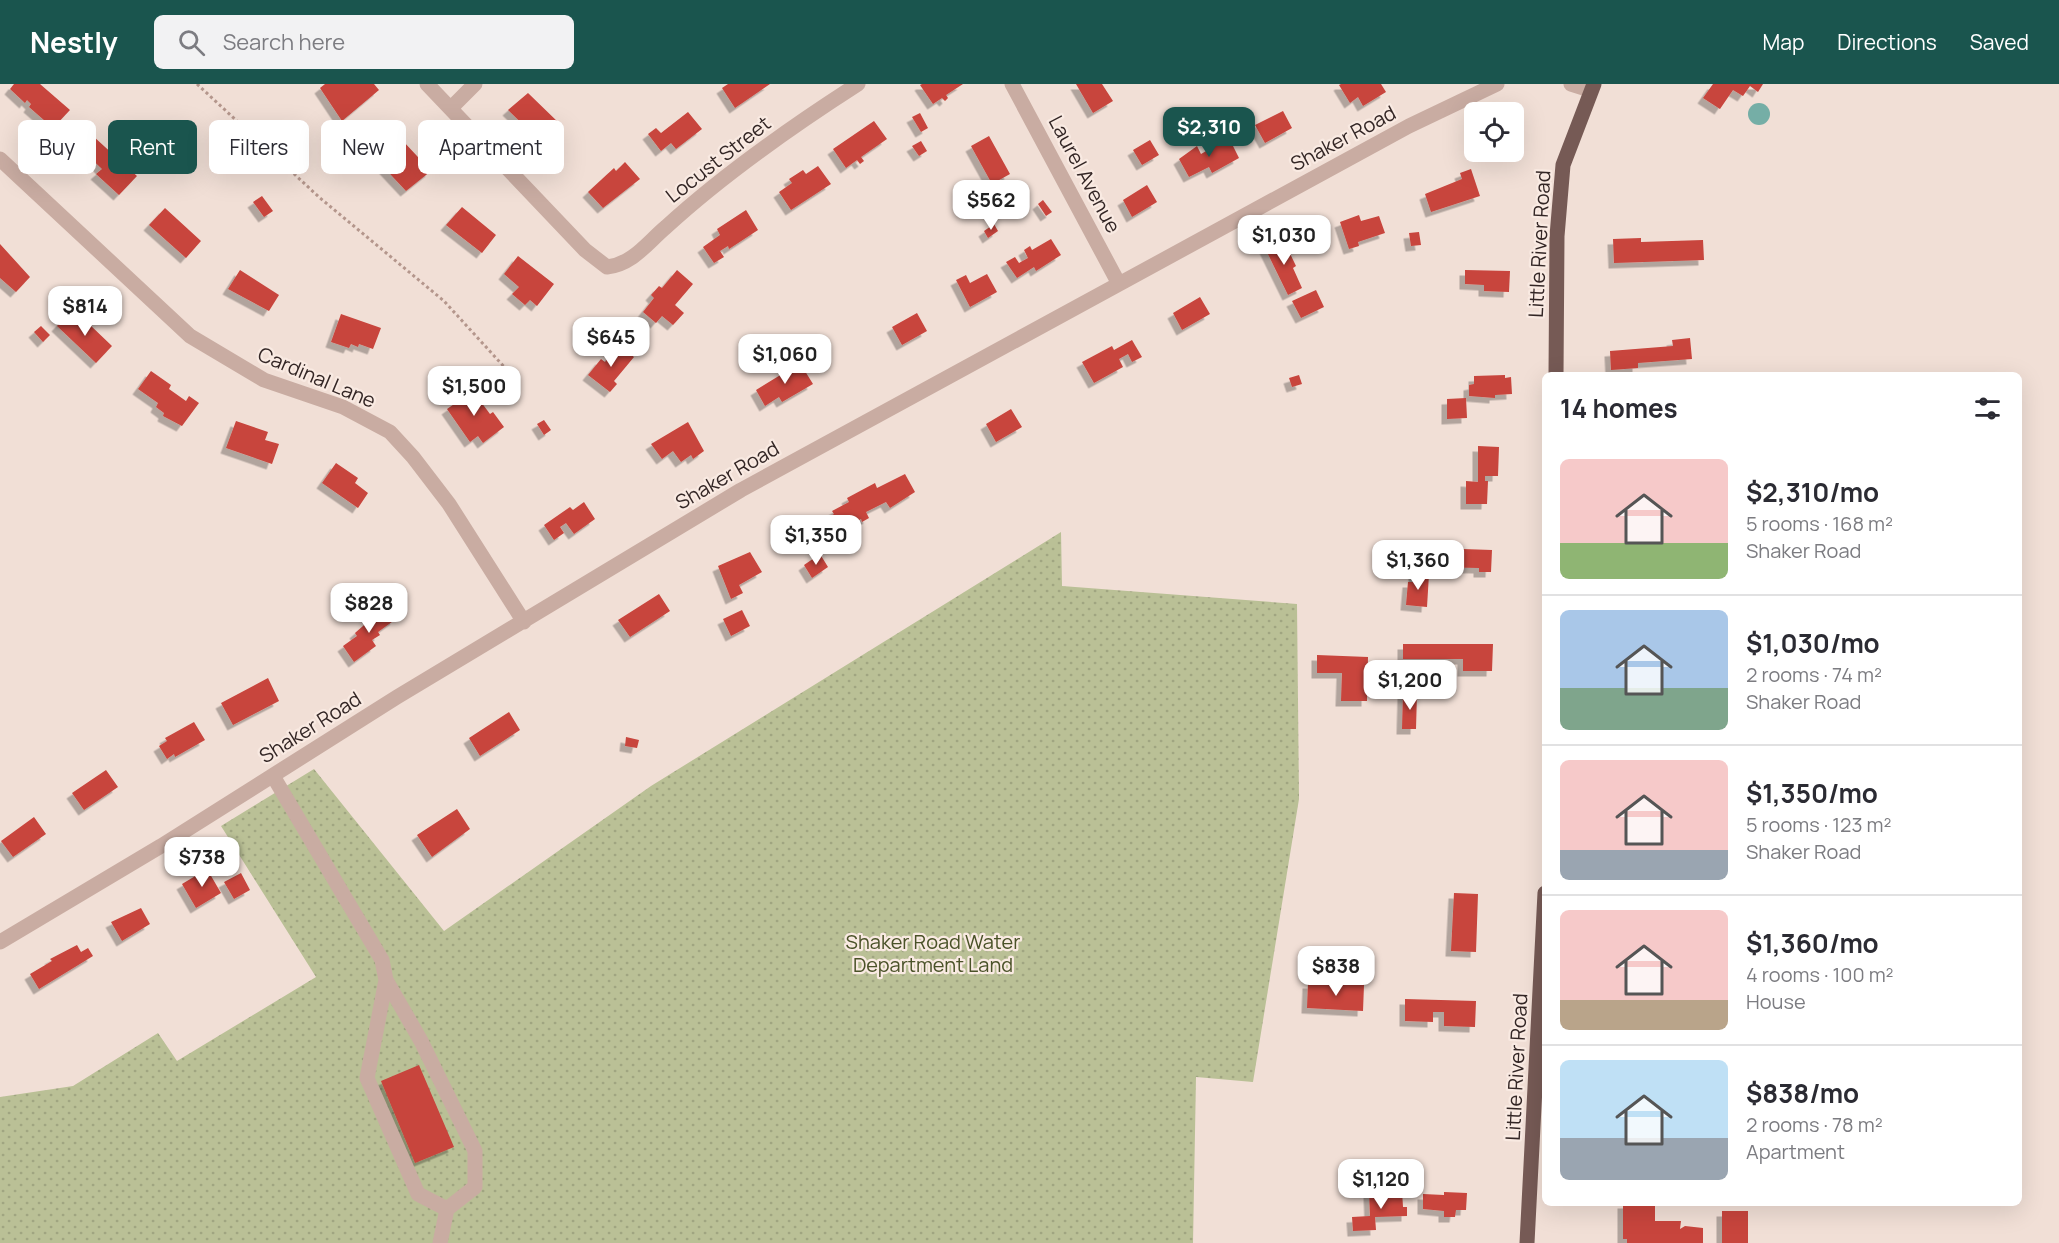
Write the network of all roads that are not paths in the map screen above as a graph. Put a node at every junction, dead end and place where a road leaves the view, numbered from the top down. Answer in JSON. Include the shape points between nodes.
{"nodes":[{"id":1,"x":427,"y":84,"type":"edge"},
{"id":2,"x":475,"y":84,"type":"edge"},
{"id":3,"x":858,"y":84,"type":"edge"},
{"id":4,"x":1012,"y":84,"type":"edge"},
{"id":5,"x":1497,"y":84,"type":"edge"},
{"id":6,"x":1571,"y":84,"type":"edge"},
{"id":7,"x":1592,"y":87,"type":"edge"},
{"id":8,"x":451,"y":108,"type":"junction"},
{"id":9,"x":0,"y":159,"type":"edge"},
{"id":10,"x":1119,"y":284,"type":"junction"},
{"id":11,"x":1556,"y":372,"type":"edge"},
{"id":12,"x":524,"y":622,"type":"junction"},
{"id":13,"x":273,"y":776,"type":"junction"},
{"id":14,"x":0,"y":942,"type":"edge"},
{"id":15,"x":386,"y":980,"type":"junction"},
{"id":16,"x":1542,"y":1025,"type":"edge"},
{"id":17,"x":447,"y":1209,"type":"junction"},
{"id":18,"x":440,"y":1243,"type":"edge"},
{"id":19,"x":1527,"y":1243,"type":"edge"}],
"edges":[{"from":1,"to":8,"type":"street"},
{"from":2,"to":8,"type":"street"},
{"from":3,"to":8,"type":"street","name":"Locust Street","via":[[697,199],[636,256],[607,267],[585,250]]},
{"from":4,"to":10,"type":"street","name":"Laurel Avenue"},
{"from":5,"to":10,"type":"street","name":"Shaker Road","via":[[1409,126]]},
{"from":6,"to":7,"type":"street"},
{"from":7,"to":11,"type":"main road","name":"Little River Road","via":[[1563,165],[1557,236]]},
{"from":9,"to":12,"type":"street","name":"Cardinal Lane","via":[[189,336],[264,380],[343,407],[390,432],[449,504]]},
{"from":10,"to":12,"type":"street","name":"Shaker Road","via":[[741,490]]},
{"from":12,"to":13,"type":"street","name":"Shaker Road"},
{"from":13,"to":14,"type":"street","name":"Shaker Road"},
{"from":13,"to":15,"type":"street","via":[[382,960]]},
{"from":15,"to":17,"type":"street","via":[[367,1078],[418,1194]]},
{"from":15,"to":17,"type":"street","via":[[475,1151],[476,1187]]},
{"from":16,"to":19,"type":"main road","name":"Little River Road"},
{"from":17,"to":18,"type":"street"}]}
